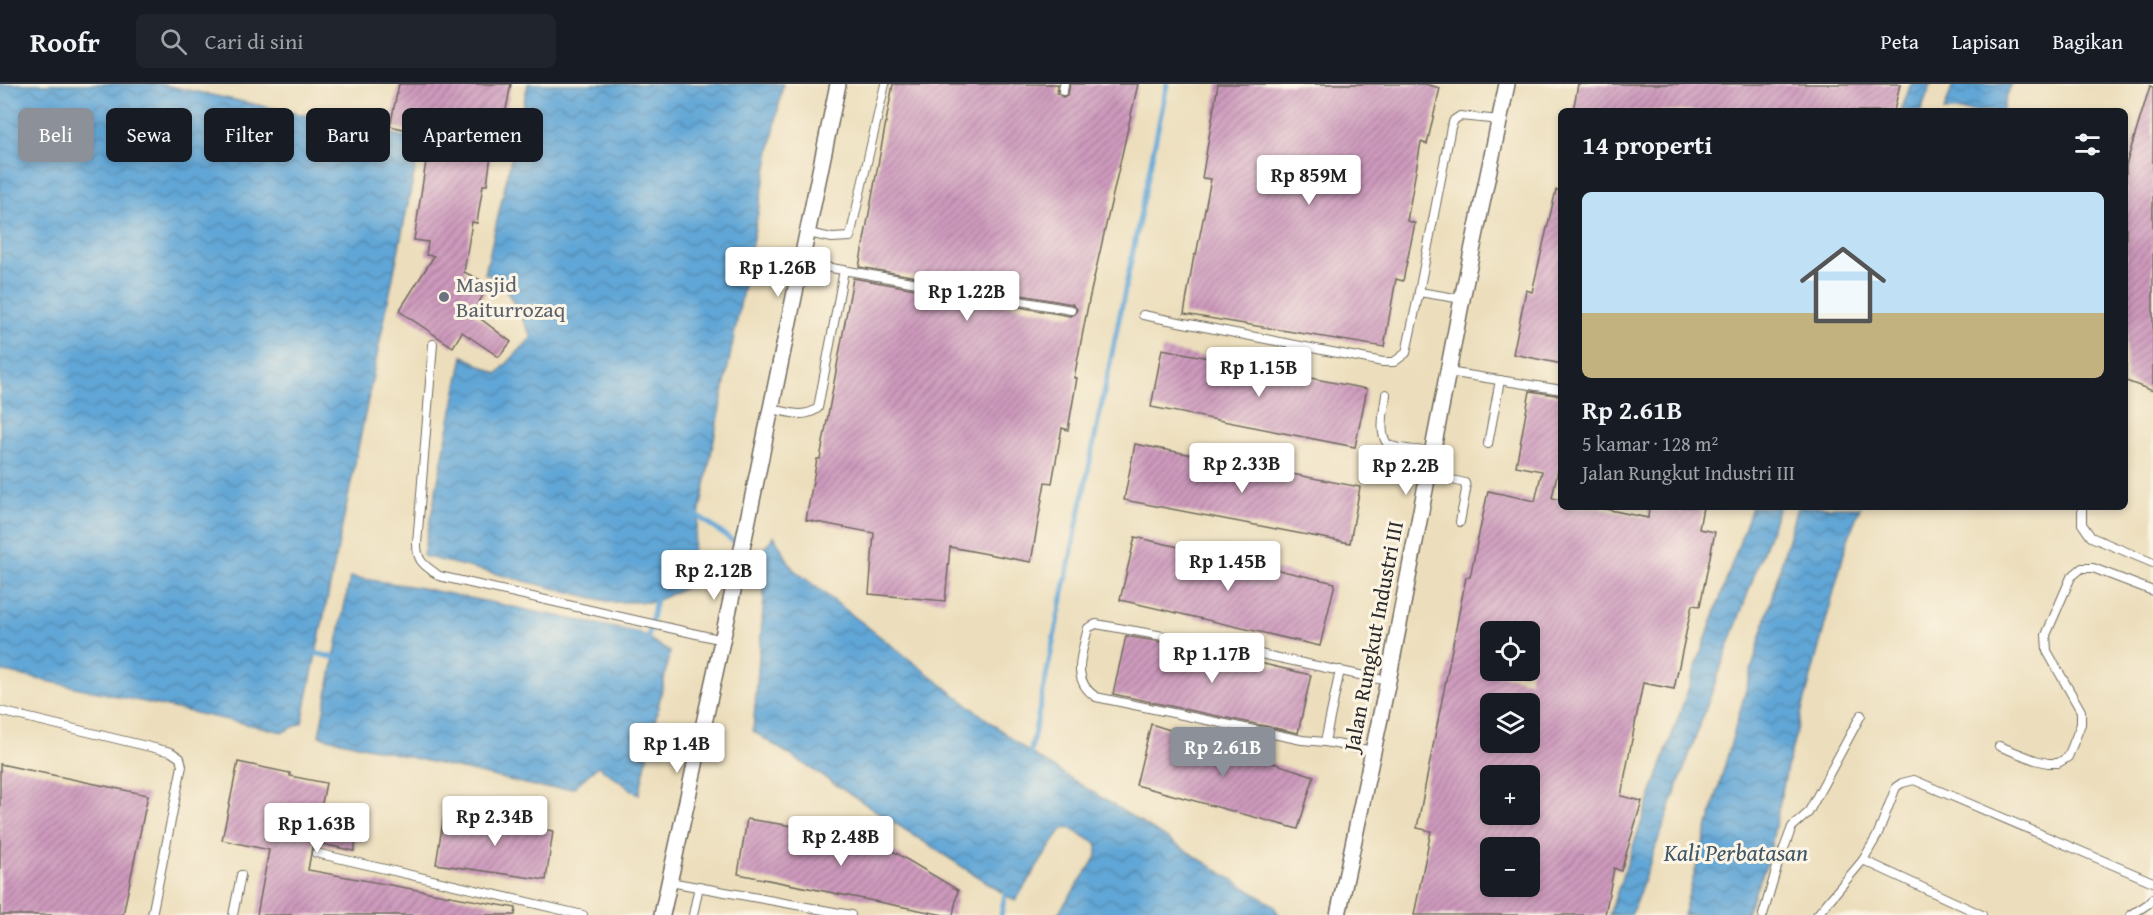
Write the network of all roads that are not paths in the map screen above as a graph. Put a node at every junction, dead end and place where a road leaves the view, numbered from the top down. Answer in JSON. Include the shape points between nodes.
{"nodes":[{"id":1,"x":838,"y":84,"type":"edge"},
{"id":2,"x":885,"y":84,"type":"edge"},
{"id":3,"x":1507,"y":84,"type":"edge"},
{"id":4,"x":1500,"y":120,"type":"junction"},
{"id":5,"x":808,"y":233,"type":"junction"},
{"id":6,"x":802,"y":262,"type":"junction"},
{"id":7,"x":844,"y":270,"type":"junction"},
{"id":8,"x":1419,"y":292,"type":"junction"},
{"id":9,"x":1462,"y":299,"type":"junction"},
{"id":10,"x":1071,"y":310,"type":"dead end"},
{"id":11,"x":1143,"y":315,"type":"dead end"},
{"id":12,"x":434,"y":344,"type":"dead end"},
{"id":13,"x":1448,"y":372,"type":"junction"},
{"id":14,"x":1500,"y":380,"type":"junction"},
{"id":15,"x":1558,"y":389,"type":"edge"},
{"id":16,"x":1386,"y":394,"type":"dead end"},
{"id":17,"x":771,"y":409,"type":"junction"},
{"id":18,"x":1488,"y":444,"type":"dead end"},
{"id":19,"x":1432,"y":452,"type":"junction"},
{"id":20,"x":1427,"y":474,"type":"junction"},
{"id":21,"x":2082,"y":510,"type":"edge"},
{"id":22,"x":1460,"y":522,"type":"dead end"},
{"id":23,"x":2153,"y":563,"type":"edge"},
{"id":24,"x":2153,"y":591,"type":"edge"},
{"id":25,"x":723,"y":640,"type":"junction"},
{"id":26,"x":1340,"y":670,"type":"junction"},
{"id":27,"x":1388,"y":681,"type":"junction"},
{"id":28,"x":0,"y":711,"type":"edge"},
{"id":29,"x":1861,"y":715,"type":"dead end"},
{"id":30,"x":1325,"y":742,"type":"junction"},
{"id":31,"x":2000,"y":746,"type":"dead end"},
{"id":32,"x":1373,"y":751,"type":"junction"},
{"id":33,"x":316,"y":853,"type":"dead end"},
{"id":34,"x":1863,"y":860,"type":"junction"},
{"id":35,"x":241,"y":875,"type":"dead end"},
{"id":36,"x":669,"y":882,"type":"junction"},
{"id":37,"x":2153,"y":882,"type":"edge"},
{"id":38,"x":699,"y":886,"type":"junction"},
{"id":39,"x":2153,"y":898,"type":"edge"},
{"id":40,"x":152,"y":915,"type":"edge"},
{"id":41,"x":232,"y":915,"type":"edge"},
{"id":42,"x":583,"y":915,"type":"edge"},
{"id":43,"x":662,"y":915,"type":"edge"},
{"id":44,"x":693,"y":915,"type":"edge"},
{"id":45,"x":851,"y":915,"type":"edge"},
{"id":46,"x":1338,"y":915,"type":"edge"},
{"id":47,"x":1763,"y":915,"type":"edge"},
{"id":48,"x":1817,"y":915,"type":"edge"},
{"id":49,"x":1982,"y":915,"type":"edge"},
{"id":50,"x":2132,"y":915,"type":"edge"}],
"edges":[{"from":1,"to":5,"type":"street"},
{"from":2,"to":5,"type":"lane","via":[[850,237]]},
{"from":3,"to":4,"type":"street","name":"Jalan Rungkut Industri III"},
{"from":4,"to":8,"type":"lane","via":[[1460,116],[1454,120]]},
{"from":4,"to":9,"type":"street","name":"Jalan Rungkut Industri III"},
{"from":5,"to":6,"type":"street"},
{"from":6,"to":7,"type":"lane"},
{"from":6,"to":17,"type":"street"},
{"from":7,"to":10,"type":"lane"},
{"from":7,"to":17,"type":"lane","via":[[818,408],[811,414]]},
{"from":8,"to":9,"type":"lane"},
{"from":8,"to":11,"type":"lane","via":[[1406,353],[1394,362]]},
{"from":9,"to":13,"type":"street","name":"Jalan Rungkut Industri III"},
{"from":12,"to":25,"type":"lane","via":[[417,555],[421,563],[439,576]]},
{"from":13,"to":14,"type":"lane"},
{"from":13,"to":19,"type":"street","name":"Jalan Rungkut Industri III"},
{"from":14,"to":15,"type":"lane"},
{"from":14,"to":18,"type":"lane"},
{"from":16,"to":19,"type":"lane","via":[[1384,440],[1390,446]]},
{"from":17,"to":25,"type":"street"},
{"from":19,"to":20,"type":"street","name":"Jalan Rungkut Industri III"},
{"from":20,"to":22,"type":"lane","via":[[1465,483]]},
{"from":20,"to":27,"type":"street","name":"Jalan Rungkut Industri III"},
{"from":21,"to":23,"type":"lane","via":[[2082,524],[2091,537]]},
{"from":24,"to":31,"type":"lane","via":[[2093,568],[2082,568],[2071,577],[2046,635],[2047,651],[2081,711],[2081,724],[2068,757],[2048,763]]},
{"from":25,"to":36,"type":"street"},
{"from":26,"to":27,"type":"lane"},
{"from":26,"to":30,"type":"lane"},
{"from":26,"to":30,"type":"lane","via":[[1096,624],[1088,628],[1083,649],[1079,677],[1085,690],[1096,697]]},
{"from":27,"to":32,"type":"street","name":"Jalan Rungkut Industri III"},
{"from":28,"to":40,"type":"lane","via":[[171,752],[180,758],[182,766]]},
{"from":29,"to":47,"type":"lane","via":[[1808,813],[1792,828]]},
{"from":30,"to":32,"type":"lane"},
{"from":32,"to":46,"type":"street","name":"Jalan Rungkut Industri III"},
{"from":33,"to":42,"type":"lane"},
{"from":34,"to":37,"type":"lane","via":[[1896,788],[1914,780]]},
{"from":34,"to":48,"type":"lane"},
{"from":34,"to":49,"type":"lane"},
{"from":35,"to":41,"type":"lane"},
{"from":36,"to":38,"type":"lane"},
{"from":36,"to":43,"type":"street"},
{"from":38,"to":44,"type":"lane"},
{"from":38,"to":45,"type":"lane"},
{"from":39,"to":50,"type":"lane"}]}
